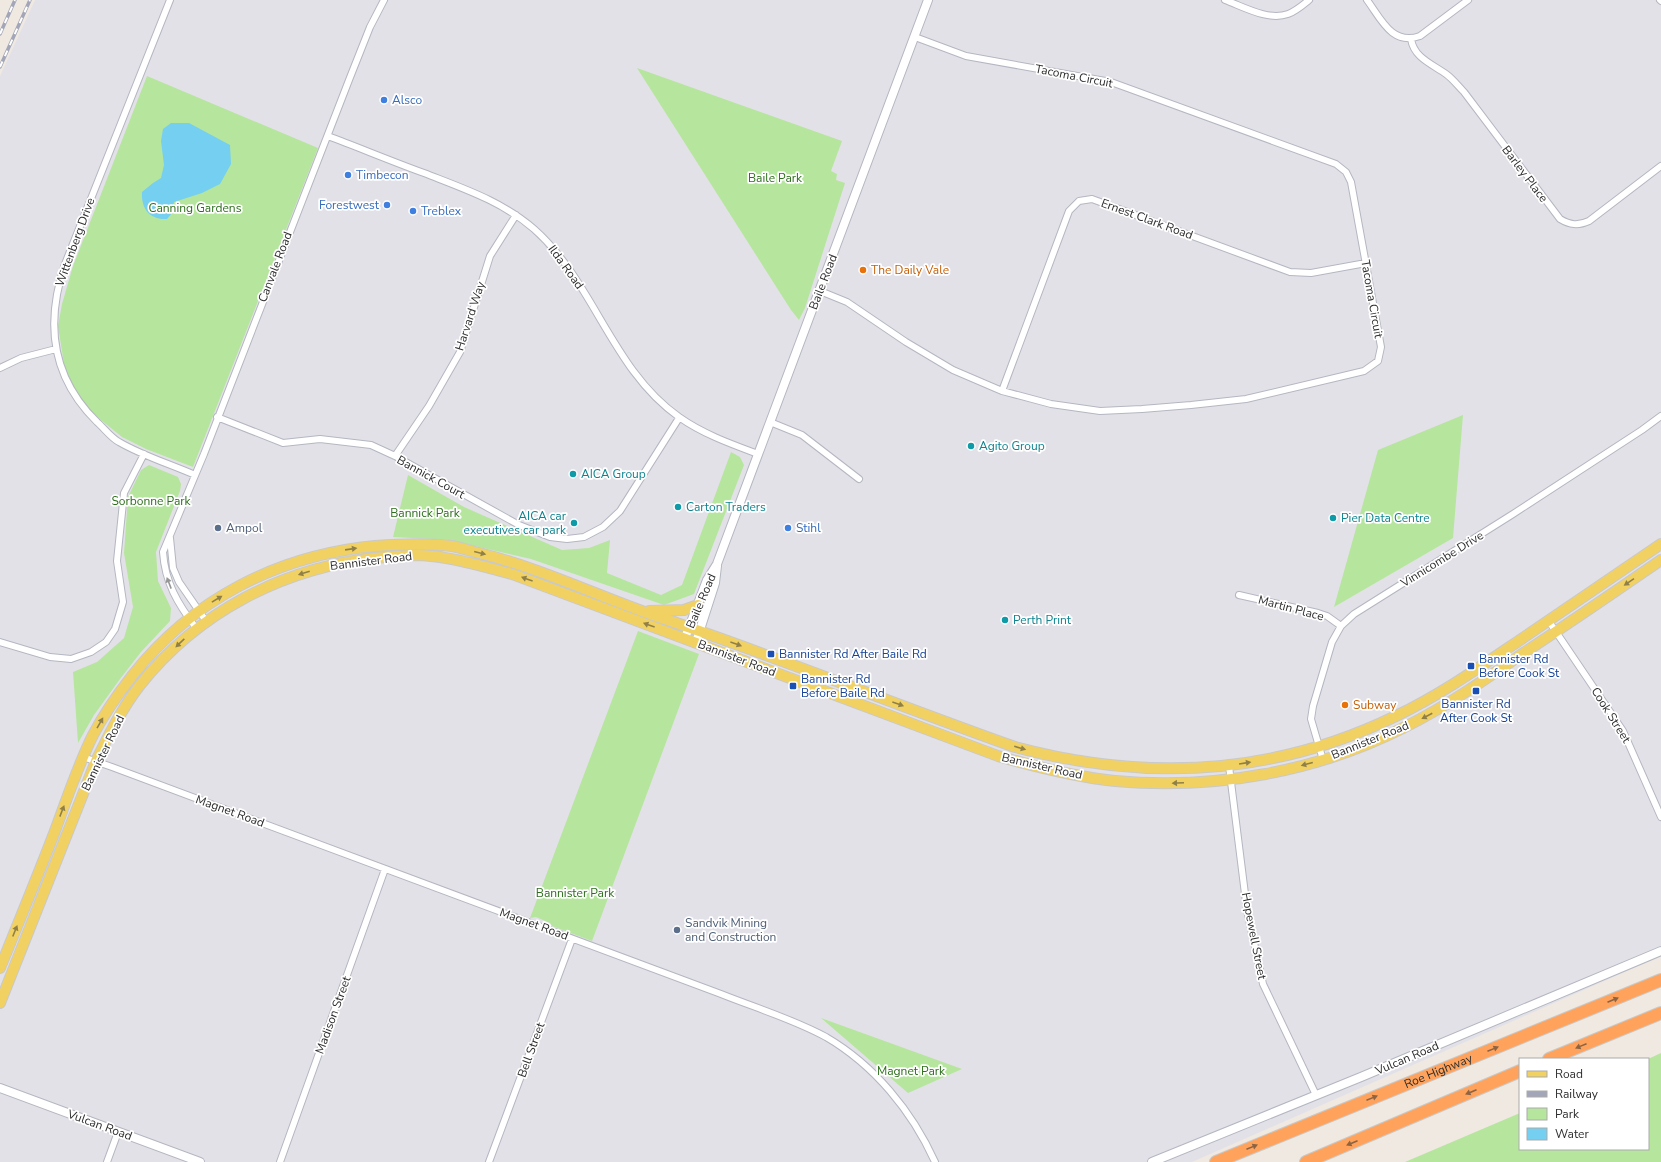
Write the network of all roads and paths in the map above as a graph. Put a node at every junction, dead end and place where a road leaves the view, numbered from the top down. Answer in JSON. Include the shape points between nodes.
{"nodes":[{"id":1,"x":170,"y":0,"type":"edge"},
{"id":2,"x":384,"y":0,"type":"edge"},
{"id":3,"x":928,"y":0,"type":"edge"},
{"id":4,"x":1225,"y":0,"type":"edge"},
{"id":5,"x":1309,"y":0,"type":"edge"},
{"id":6,"x":1367,"y":0,"type":"edge"},
{"id":7,"x":1468,"y":0,"type":"edge"},
{"id":8,"x":915,"y":37,"type":"junction"},
{"id":9,"x":1411,"y":39,"type":"junction"},
{"id":10,"x":328,"y":136,"type":"junction"},
{"id":11,"x":1661,"y":166,"type":"edge"},
{"id":12,"x":516,"y":215,"type":"junction"},
{"id":13,"x":1366,"y":263,"type":"junction"},
{"id":14,"x":820,"y":291,"type":"junction"},
{"id":15,"x":56,"y":349,"type":"junction"},
{"id":16,"x":0,"y":368,"type":"edge"},
{"id":17,"x":1002,"y":391,"type":"junction"},
{"id":18,"x":1661,"y":416,"type":"edge"},
{"id":19,"x":217,"y":417,"type":"junction"},
{"id":20,"x":679,"y":418,"type":"junction"},
{"id":21,"x":770,"y":422,"type":"junction"},
{"id":22,"x":144,"y":454,"type":"junction"},
{"id":23,"x":758,"y":454,"type":"junction"},
{"id":24,"x":395,"y":456,"type":"junction"},
{"id":25,"x":195,"y":475,"type":"junction"},
{"id":26,"x":859,"y":480,"type":"dead end"},
{"id":27,"x":170,"y":536,"type":"junction"},
{"id":28,"x":1661,"y":544,"type":"edge"},
{"id":29,"x":1661,"y":560,"type":"edge"},
{"id":30,"x":717,"y":564,"type":"junction"},
{"id":31,"x":1239,"y":595,"type":"dead end"},
{"id":32,"x":698,"y":605,"type":"junction"},
{"id":33,"x":199,"y":611,"type":"junction"},
{"id":34,"x":645,"y":612,"type":"junction"},
{"id":35,"x":189,"y":618,"type":"junction"},
{"id":36,"x":1548,"y":620,"type":"junction"},
{"id":37,"x":206,"y":621,"type":"junction"},
{"id":38,"x":1341,"y":626,"type":"junction"},
{"id":39,"x":689,"y":627,"type":"junction"},
{"id":40,"x":196,"y":628,"type":"junction"},
{"id":41,"x":700,"y":630,"type":"junction"},
{"id":42,"x":1556,"y":632,"type":"junction"},
{"id":43,"x":685,"y":638,"type":"junction"},
{"id":44,"x":0,"y":642,"type":"edge"},
{"id":45,"x":696,"y":642,"type":"junction"},
{"id":46,"x":1318,"y":746,"type":"junction"},
{"id":47,"x":83,"y":757,"type":"junction"},
{"id":48,"x":1323,"y":760,"type":"junction"},
{"id":49,"x":96,"y":761,"type":"junction"},
{"id":50,"x":1229,"y":766,"type":"junction"},
{"id":51,"x":1230,"y":779,"type":"junction"},
{"id":52,"x":1661,"y":817,"type":"edge"},
{"id":53,"x":385,"y":869,"type":"junction"},
{"id":54,"x":572,"y":939,"type":"junction"},
{"id":55,"x":1661,"y":951,"type":"edge"},
{"id":56,"x":0,"y":968,"type":"edge"},
{"id":57,"x":1661,"y":980,"type":"edge"},
{"id":58,"x":0,"y":1003,"type":"edge"},
{"id":59,"x":1661,"y":1013,"type":"edge"},
{"id":60,"x":1551,"y":1058,"type":"edge"},
{"id":61,"x":1519,"y":1071,"type":"edge"},
{"id":62,"x":0,"y":1088,"type":"edge"},
{"id":63,"x":1316,"y":1095,"type":"junction"},
{"id":64,"x":118,"y":1132,"type":"junction"},
{"id":65,"x":107,"y":1162,"type":"edge"},
{"id":66,"x":200,"y":1162,"type":"edge"},
{"id":67,"x":280,"y":1162,"type":"edge"},
{"id":68,"x":489,"y":1162,"type":"edge"},
{"id":69,"x":935,"y":1162,"type":"edge"},
{"id":70,"x":1152,"y":1162,"type":"edge"},
{"id":71,"x":1216,"y":1162,"type":"edge"},
{"id":72,"x":1306,"y":1162,"type":"edge"}],
"edges":[{"from":1,"to":15,"type":"street","name":"Wittenberg Drive","via":[[59,282],[53,321]]},
{"from":2,"to":10,"type":"street","name":"Canvale Road","via":[[370,27]]},
{"from":3,"to":8,"type":"street","name":"Baile Road"},
{"from":4,"to":5,"type":"street","via":[[1272,16],[1289,14]]},
{"from":6,"to":9,"type":"street","via":[[1392,33],[1400,38]]},
{"from":7,"to":9,"type":"street","via":[[1420,36]]},
{"from":8,"to":13,"type":"street","name":"Tacoma Circuit","via":[[966,56],[1111,82],[1336,164],[1346,172],[1351,182]]},
{"from":8,"to":14,"type":"street","name":"Baile Road"},
{"from":9,"to":11,"type":"street","name":"Barley Place","via":[[1422,60],[1447,75],[1464,92],[1560,219],[1567,224],[1575,225],[1589,221]]},
{"from":10,"to":12,"type":"street","name":"Ilda Road","via":[[476,194]]},
{"from":10,"to":19,"type":"street","name":"Canvale Road"},
{"from":12,"to":20,"type":"street","name":"Ilda Road","via":[[550,245],[574,276],[629,366],[653,395]]},
{"from":12,"to":24,"type":"street","name":"Harvard Way","via":[[490,256],[460,352],[429,406]]},
{"from":13,"to":17,"type":"street","name":"Tacoma Circuit","via":[[1381,347],[1378,361],[1364,371],[1246,399],[1142,409],[1100,411],[1051,404]]},
{"from":13,"to":17,"type":"street","name":"Ernest Clark Road","via":[[1311,274],[1290,272],[1092,199],[1079,201],[1069,211]]},
{"from":14,"to":17,"type":"street","name":"Tacoma Circuit","via":[[847,302],[953,370]]},
{"from":14,"to":21,"type":"street","name":"Baile Road"},
{"from":15,"to":16,"type":"street","via":[[21,358]]},
{"from":15,"to":22,"type":"street","name":"Wittenberg Drive","via":[[62,370],[83,409],[118,442]]},
{"from":18,"to":38,"type":"street","name":"Vinnicombe Drive","via":[[1514,514],[1354,614]]},
{"from":19,"to":24,"type":"street","name":"Bannick Court","via":[[283,443],[320,439],[359,442]]},
{"from":19,"to":25,"type":"street","name":"Canvale Road"},
{"from":20,"to":23,"type":"street","name":"Ilda Road","via":[[714,437]]},
{"from":20,"to":24,"type":"street","name":"Bannick Court","via":[[620,511],[603,527],[584,537],[550,537],[519,525]]},
{"from":21,"to":23,"type":"street","name":"Baile Road"},
{"from":21,"to":26,"type":"street","via":[[802,435]]},
{"from":22,"to":25,"type":"street","name":"Wittenberg Drive"},
{"from":22,"to":44,"type":"street","via":[[124,493],[117,561],[123,602],[115,628],[106,642],[91,652],[71,659],[50,657]]},
{"from":23,"to":30,"type":"street","name":"Baile Road"},
{"from":25,"to":27,"type":"street","name":"Canvale Road"},
{"from":27,"to":33,"type":"street","name":"Canvale Road","via":[[173,568],[179,582]]},
{"from":35,"to":27,"type":"street","name":"Canvale Road","one_way":true,"via":[[170,587],[164,569],[163,552]]},
{"from":28,"to":36,"type":"main road","name":"Bannister Road"},
{"from":29,"to":42,"type":"main road","name":"Bannister Road","one_way":true},
{"from":30,"to":32,"type":"street","name":"Baile Road","via":[[707,580]]},
{"from":30,"to":41,"type":"street","name":"Baile Road","via":[[715,583]]},
{"from":31,"to":38,"type":"street","name":"Martin Place","via":[[1318,613]]},
{"from":32,"to":34,"type":"main road","via":[[684,610]]},
{"from":32,"to":39,"type":"street","name":"Baile Road"},
{"from":33,"to":34,"type":"main road","name":"Bannister Road","one_way":true,"via":[[252,580],[298,562],[350,548],[418,544],[452,546],[516,562]]},
{"from":33,"to":35,"type":"main road","name":"Bannister Road"},
{"from":33,"to":37,"type":"street","name":"Canvale Road"},
{"from":34,"to":39,"type":"main road","name":"Bannister Road"},
{"from":35,"to":40,"type":"street","name":"Canvale Road"},
{"from":47,"to":35,"type":"main road","name":"Bannister Road","one_way":true,"via":[[105,715],[132,676],[164,640]]},
{"from":36,"to":42,"type":"street","name":"Cook Street"},
{"from":36,"to":46,"type":"main road","name":"Bannister Road","via":[[1456,682],[1418,704],[1376,726]]},
{"from":37,"to":40,"type":"main road","name":"Bannister Road"},
{"from":43,"to":37,"type":"main road","name":"Bannister Road","one_way":true,"via":[[512,574],[450,558],[418,555],[353,560],[300,573],[247,596]]},
{"from":38,"to":46,"type":"street","name":"Vinnicombe Drive","via":[[1332,642],[1313,706],[1311,719]]},
{"from":39,"to":41,"type":"main road","name":"Bannister Road"},
{"from":39,"to":43,"type":"street","name":"Baile Road"},
{"from":40,"to":49,"type":"main road","name":"Bannister Road","one_way":true,"via":[[139,686],[115,723]]},
{"from":41,"to":45,"type":"street","name":"Baile Road"},
{"from":41,"to":50,"type":"main road","name":"Bannister Road","one_way":true,"via":[[981,735],[1044,755],[1086,763],[1143,769]]},
{"from":42,"to":48,"type":"main road","name":"Bannister Road","one_way":true,"via":[[1460,696],[1404,728]]},
{"from":42,"to":52,"type":"street","name":"Cook Street","via":[[1623,731]]},
{"from":43,"to":45,"type":"main road","name":"Bannister Road"},
{"from":51,"to":45,"type":"main road","name":"Bannister Road","one_way":true,"via":[[1140,783],[1113,781],[1029,765],[939,735]]},
{"from":46,"to":48,"type":"street","name":"Vinnicombe Drive"},
{"from":50,"to":46,"type":"main road","name":"Bannister Road","one_way":true},
{"from":47,"to":49,"type":"street","name":"Magnet Road"},
{"from":56,"to":47,"type":"main road","name":"Bannister Road","one_way":true},
{"from":48,"to":51,"type":"main road","name":"Bannister Road","one_way":true,"via":[[1266,774]]},
{"from":49,"to":53,"type":"street","name":"Magnet Road"},
{"from":49,"to":58,"type":"main road","name":"Bannister Road"},
{"from":50,"to":51,"type":"street","name":"Hopewell Street"},
{"from":51,"to":63,"type":"street","name":"Hopewell Street","via":[[1247,910],[1263,984]]},
{"from":53,"to":54,"type":"street","name":"Magnet Road"},
{"from":53,"to":67,"type":"street","name":"Madison Street"},
{"from":54,"to":68,"type":"street","name":"Bell Street"},
{"from":54,"to":69,"type":"street","name":"Magnet Road","via":[[721,994],[825,1037],[858,1060],[883,1083],[916,1127]]},
{"from":55,"to":63,"type":"street","name":"Vulcan Road"},
{"from":71,"to":57,"type":"highway","name":"Roe Highway","one_way":true},
{"from":59,"to":60,"type":"highway","one_way":true},
{"from":61,"to":72,"type":"highway","one_way":true},
{"from":62,"to":64,"type":"street","name":"Vulcan Road"},
{"from":63,"to":70,"type":"street","name":"Vulcan Road"},
{"from":64,"to":65,"type":"street"},
{"from":64,"to":66,"type":"street","name":"Vulcan Road"}]}
